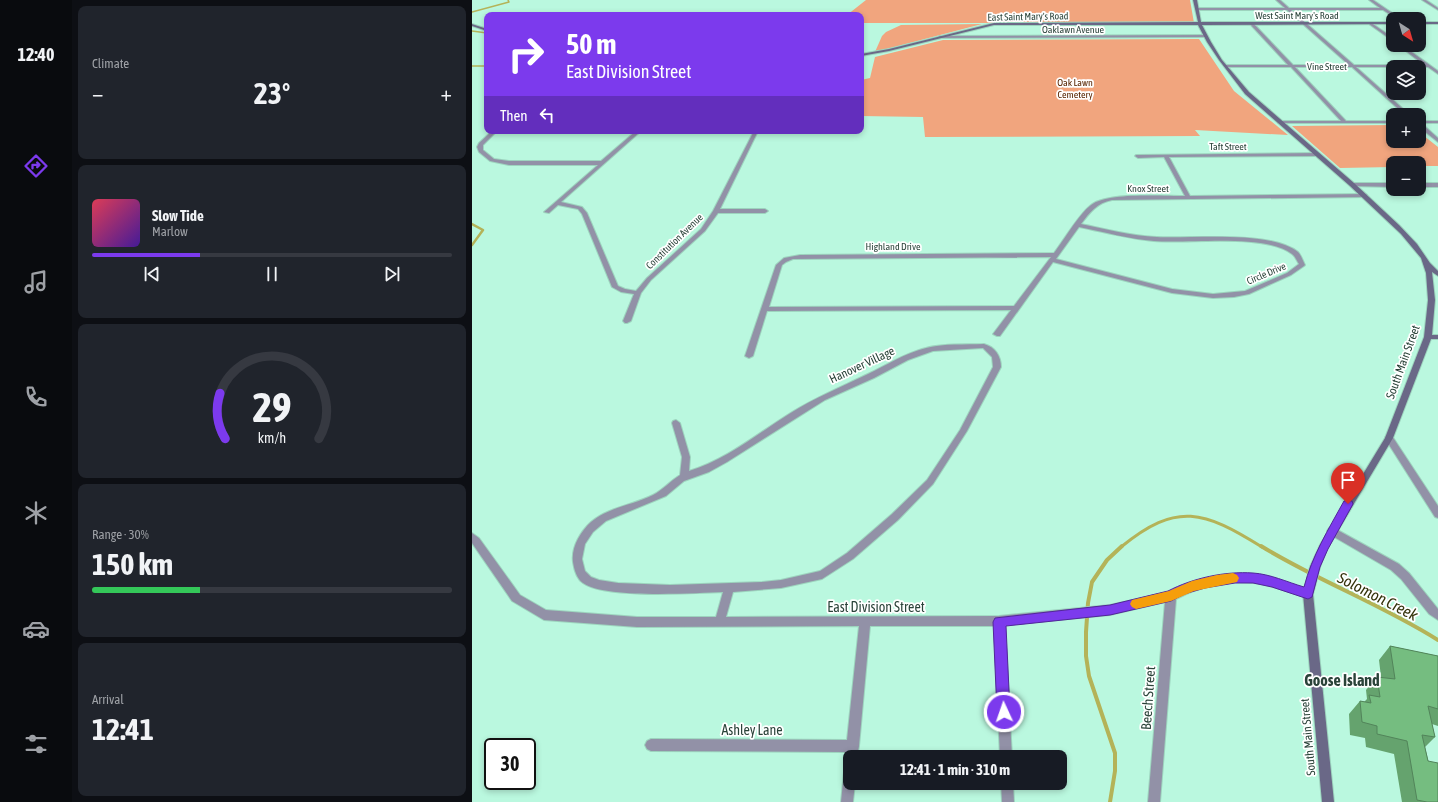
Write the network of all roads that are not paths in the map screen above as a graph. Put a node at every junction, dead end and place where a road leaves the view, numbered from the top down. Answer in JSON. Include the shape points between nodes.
{"nodes":[{"id":1,"x":1195,"y":0,"type":"edge"},
{"id":2,"x":1278,"y":0,"type":"edge"},
{"id":3,"x":1371,"y":0,"type":"edge"},
{"id":4,"x":1424,"y":0,"type":"edge"},
{"id":5,"x":1198,"y":9,"type":"junction"},
{"id":6,"x":1385,"y":9,"type":"junction"},
{"id":7,"x":1438,"y":9,"type":"edge"},
{"id":8,"x":1288,"y":10,"type":"junction"},
{"id":9,"x":1389,"y":12,"type":"edge"},
{"id":10,"x":1200,"y":23,"type":"junction"},
{"id":11,"x":1250,"y":23,"type":"junction"},
{"id":12,"x":1303,"y":23,"type":"junction"},
{"id":13,"x":1370,"y":23,"type":"junction"},
{"id":14,"x":1386,"y":23,"type":"edge"},
{"id":15,"x":1426,"y":23,"type":"edge"},
{"id":16,"x":1438,"y":23,"type":"edge"},
{"id":17,"x":472,"y":26,"type":"edge"},
{"id":18,"x":484,"y":29,"type":"edge"},
{"id":19,"x":1386,"y":35,"type":"edge"},
{"id":20,"x":1206,"y":36,"type":"junction"},
{"id":21,"x":940,"y":37,"type":"junction"},
{"id":22,"x":1410,"y":52,"type":"edge"},
{"id":23,"x":864,"y":54,"type":"edge"},
{"id":24,"x":1226,"y":66,"type":"junction"},
{"id":25,"x":1292,"y":66,"type":"junction"},
{"id":26,"x":1352,"y":66,"type":"junction"},
{"id":27,"x":1429,"y":66,"type":"junction"},
{"id":28,"x":1438,"y":73,"type":"edge"},
{"id":29,"x":1400,"y":108,"type":"edge"},
{"id":30,"x":1280,"y":122,"type":"junction"},
{"id":31,"x":1345,"y":122,"type":"junction"},
{"id":32,"x":1386,"y":122,"type":"edge"},
{"id":33,"x":1438,"y":122,"type":"edge"},
{"id":34,"x":1426,"y":123,"type":"edge"},
{"id":35,"x":1426,"y":130,"type":"edge"},
{"id":36,"x":492,"y":134,"type":"edge"},
{"id":37,"x":636,"y":134,"type":"edge"},
{"id":38,"x":754,"y":134,"type":"edge"},
{"id":39,"x":1438,"y":141,"type":"edge"},
{"id":40,"x":1318,"y":155,"type":"junction"},
{"id":41,"x":1138,"y":156,"type":"dead end"},
{"id":42,"x":1166,"y":156,"type":"junction"},
{"id":43,"x":603,"y":162,"type":"junction"},
{"id":44,"x":1353,"y":185,"type":"junction"},
{"id":45,"x":1386,"y":185,"type":"edge"},
{"id":46,"x":1426,"y":185,"type":"edge"},
{"id":47,"x":1438,"y":185,"type":"edge"},
{"id":48,"x":1365,"y":196,"type":"junction"},
{"id":49,"x":1188,"y":197,"type":"junction"},
{"id":50,"x":557,"y":202,"type":"junction"},
{"id":51,"x":716,"y":211,"type":"junction"},
{"id":52,"x":765,"y":211,"type":"dead end"},
{"id":53,"x":547,"y":212,"type":"dead end"},
{"id":54,"x":1078,"y":225,"type":"junction"},
{"id":55,"x":1054,"y":258,"type":"junction"},
{"id":56,"x":1427,"y":264,"type":"junction"},
{"id":57,"x":1438,"y":274,"type":"edge"},
{"id":58,"x":638,"y":293,"type":"junction"},
{"id":59,"x":1016,"y":308,"type":"junction"},
{"id":60,"x":765,"y":309,"type":"junction"},
{"id":61,"x":627,"y":321,"type":"dead end"},
{"id":62,"x":997,"y":334,"type":"dead end"},
{"id":63,"x":1438,"y":336,"type":"edge"},
{"id":64,"x":1428,"y":337,"type":"junction"},
{"id":65,"x":750,"y":356,"type":"dead end"},
{"id":66,"x":676,"y":424,"type":"dead end"},
{"id":67,"x":1388,"y":438,"type":"junction"},
{"id":68,"x":684,"y":477,"type":"junction"},
{"id":69,"x":1438,"y":514,"type":"edge"},
{"id":70,"x":1332,"y":531,"type":"junction"},
{"id":71,"x":472,"y":538,"type":"edge"},
{"id":72,"x":729,"y":587,"type":"junction"},
{"id":73,"x":1308,"y":594,"type":"junction"},
{"id":74,"x":1171,"y":596,"type":"junction"},
{"id":75,"x":1438,"y":616,"type":"edge"},
{"id":76,"x":720,"y":621,"type":"junction"},
{"id":77,"x":865,"y":621,"type":"junction"},
{"id":78,"x":999,"y":622,"type":"junction"},
{"id":79,"x":651,"y":745,"type":"dead end"},
{"id":80,"x":852,"y":750,"type":"edge"},
{"id":81,"x":1006,"y":750,"type":"edge"},
{"id":82,"x":843,"y":751,"type":"edge"},
{"id":83,"x":848,"y":790,"type":"edge"},
{"id":84,"x":1007,"y":790,"type":"edge"},
{"id":85,"x":847,"y":802,"type":"edge"},
{"id":86,"x":1008,"y":802,"type":"edge"},
{"id":87,"x":1154,"y":802,"type":"edge"},
{"id":88,"x":1328,"y":802,"type":"edge"}],
"edges":[{"from":1,"to":5,"type":"main road","name":"South Main Street"},
{"from":2,"to":8,"type":"street"},
{"from":3,"to":6,"type":"street"},
{"from":4,"to":7,"type":"street"},
{"from":5,"to":8,"type":"street"},
{"from":5,"to":10,"type":"main road","name":"South Main Street"},
{"from":6,"to":8,"type":"street"},
{"from":6,"to":9,"type":"street"},
{"from":8,"to":12,"type":"street"},
{"from":10,"to":11,"type":"main road","name":"West Saint Mary's Road"},
{"from":10,"to":20,"type":"main road","name":"South Main Street"},
{"from":10,"to":21,"type":"main road","name":"East Saint Mary's Road","via":[[994,24]]},
{"from":11,"to":12,"type":"main road","name":"West Saint Mary's Road"},
{"from":11,"to":25,"type":"street"},
{"from":12,"to":13,"type":"main road","name":"West Saint Mary's Road"},
{"from":12,"to":26,"type":"street"},
{"from":13,"to":14,"type":"main road","name":"West Saint Mary's Road"},
{"from":13,"to":19,"type":"street"},
{"from":15,"to":16,"type":"main road"},
{"from":17,"to":18,"type":"main road"},
{"from":20,"to":21,"type":"street","name":"Oaklawn Avenue"},
{"from":20,"to":24,"type":"main road","name":"South Main Street"},
{"from":21,"to":23,"type":"main road","name":"East Saint Mary's Road"},
{"from":22,"to":27,"type":"street"},
{"from":24,"to":25,"type":"street","name":"Vine Street"},
{"from":24,"to":30,"type":"main road","name":"South Main Street","via":[[1236,82]]},
{"from":25,"to":26,"type":"street","name":"Vine Street"},
{"from":25,"to":31,"type":"street"},
{"from":26,"to":27,"type":"street","name":"Vine Street"},
{"from":26,"to":29,"type":"street"},
{"from":27,"to":28,"type":"street"},
{"from":30,"to":31,"type":"street"},
{"from":30,"to":40,"type":"main road","name":"South Main Street"},
{"from":31,"to":32,"type":"street"},
{"from":33,"to":34,"type":"street"},
{"from":35,"to":39,"type":"street"},
{"from":36,"to":43,"type":"street","via":[[480,148],[492,160],[509,163]]},
{"from":37,"to":43,"type":"street"},
{"from":38,"to":51,"type":"street","name":"Constitution Avenue"},
{"from":40,"to":42,"type":"street","name":"Taft Street"},
{"from":40,"to":44,"type":"main road","name":"South Main Street"},
{"from":41,"to":42,"type":"street","name":"Taft Street"},
{"from":42,"to":49,"type":"street"},
{"from":43,"to":50,"type":"street"},
{"from":44,"to":45,"type":"street"},
{"from":44,"to":48,"type":"main road","name":"South Main Street"},
{"from":46,"to":47,"type":"street"},
{"from":48,"to":49,"type":"street","name":"Knox Street"},
{"from":48,"to":56,"type":"main road","name":"South Main Street","via":[[1400,230]]},
{"from":49,"to":54,"type":"street","name":"Knox Street","via":[[1106,200],[1092,206]]},
{"from":50,"to":53,"type":"street"},
{"from":50,"to":58,"type":"street","via":[[580,208],[585,214],[615,287]]},
{"from":51,"to":52,"type":"street"},
{"from":51,"to":58,"type":"street","name":"Constitution Avenue","via":[[703,230],[661,266]]},
{"from":54,"to":55,"type":"street","name":"Knox Street"},
{"from":54,"to":55,"type":"street","name":"Circle Drive","via":[[1156,239],[1260,241],[1295,253],[1300,258],[1302,266],[1247,293],[1213,296],[1172,291]]},
{"from":55,"to":59,"type":"street","name":"Knox Street"},
{"from":55,"to":60,"type":"street","name":"Highland Drive","via":[[793,257],[779,265]]},
{"from":56,"to":57,"type":"main road"},
{"from":56,"to":64,"type":"main road","name":"South Main Street","via":[[1431,300]]},
{"from":58,"to":61,"type":"street","name":"Constitution Avenue"},
{"from":59,"to":60,"type":"street"},
{"from":59,"to":62,"type":"street","name":"Knox Street"},
{"from":60,"to":65,"type":"street","name":"Highland Drive"},
{"from":63,"to":64,"type":"main road"},
{"from":64,"to":67,"type":"main road","name":"South Main Street"},
{"from":66,"to":68,"type":"street","via":[[686,457]]},
{"from":67,"to":69,"type":"street"},
{"from":67,"to":70,"type":"main road","name":"South Main Street"},
{"from":68,"to":72,"type":"street","name":"Hanover Village","via":[[663,494],[610,514],[594,524],[578,548],[576,560],[579,571],[588,581],[600,586],[634,589]]},
{"from":68,"to":72,"type":"street","name":"Hanover Village","via":[[708,469],[822,398],[927,350],[984,346],[994,353],[998,360],[977,406],[930,482],[861,546],[822,575],[781,584]]},
{"from":70,"to":73,"type":"main road","name":"South Main Street","via":[[1315,567]]},
{"from":70,"to":75,"type":"street","via":[[1395,567]]},
{"from":71,"to":76,"type":"street","name":"East Division Street","via":[[516,598],[544,615],[637,622]]},
{"from":72,"to":76,"type":"street"},
{"from":73,"to":74,"type":"street","name":"East Division Street","via":[[1272,582],[1247,578],[1217,580],[1192,586]]},
{"from":73,"to":88,"type":"main road","name":"South Main Street"},
{"from":74,"to":78,"type":"street","name":"East Division Street","via":[[1110,610]]},
{"from":74,"to":87,"type":"street","name":"Beech Street"},
{"from":76,"to":77,"type":"street","name":"East Division Street"},
{"from":77,"to":78,"type":"street","name":"East Division Street"},
{"from":77,"to":80,"type":"street"},
{"from":78,"to":81,"type":"street"},
{"from":79,"to":82,"type":"street","name":"Ashley Lane"},
{"from":83,"to":85,"type":"street"},
{"from":84,"to":86,"type":"street"}]}
